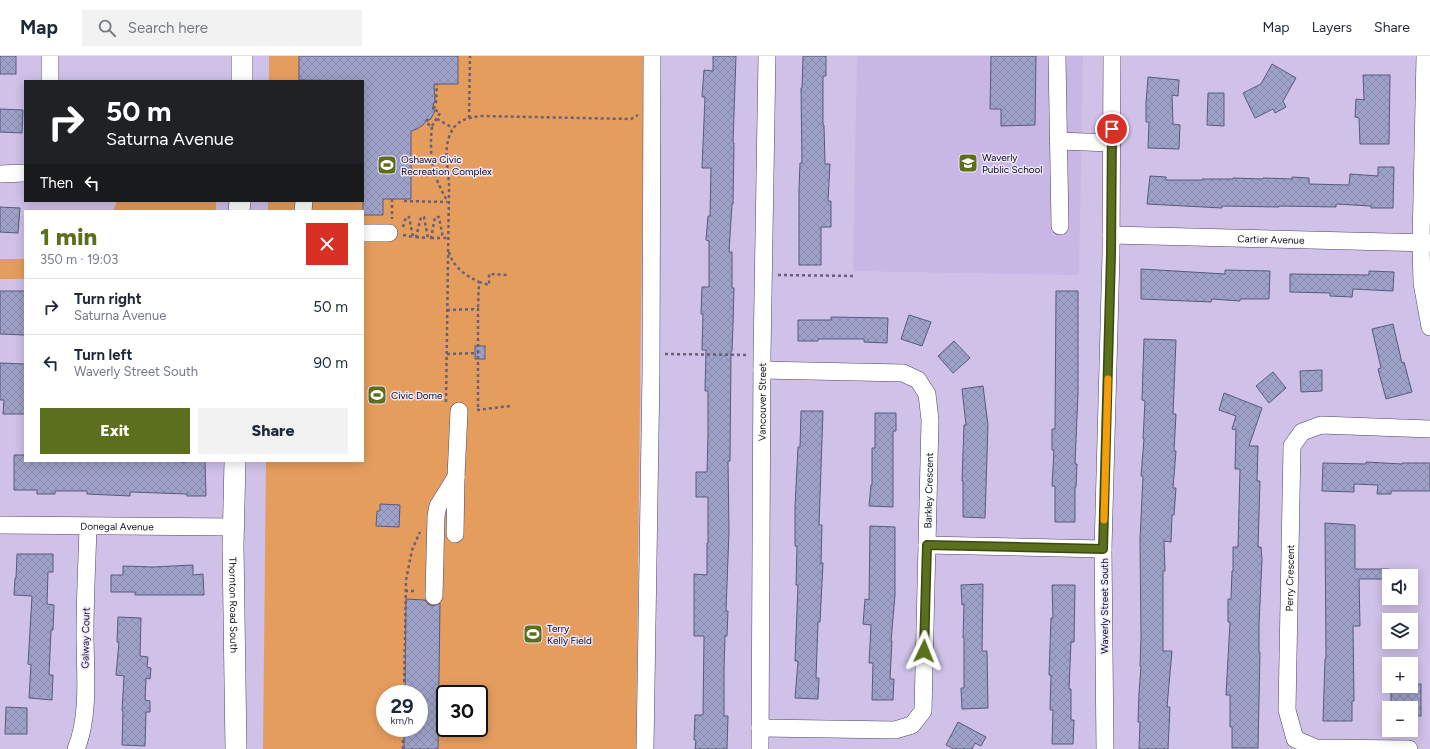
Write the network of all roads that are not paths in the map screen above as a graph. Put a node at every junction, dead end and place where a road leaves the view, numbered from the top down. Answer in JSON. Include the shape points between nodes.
{"nodes":[{"id":1,"x":50,"y":56,"type":"edge"},
{"id":2,"x":242,"y":56,"type":"edge"},
{"id":3,"x":652,"y":56,"type":"edge"},
{"id":4,"x":766,"y":56,"type":"edge"},
{"id":5,"x":1057,"y":56,"type":"edge"},
{"id":6,"x":1112,"y":56,"type":"edge"},
{"id":7,"x":1425,"y":56,"type":"edge"},
{"id":8,"x":50,"y":80,"type":"edge"},
{"id":9,"x":242,"y":80,"type":"edge"},
{"id":10,"x":1058,"y":141,"type":"junction"},
{"id":11,"x":1112,"y":143,"type":"junction"},
{"id":12,"x":24,"y":172,"type":"edge"},
{"id":13,"x":0,"y":174,"type":"edge"},
{"id":14,"x":1060,"y":226,"type":"dead end"},
{"id":15,"x":391,"y":229,"type":"road end"},
{"id":16,"x":364,"y":232,"type":"edge"},
{"id":17,"x":1111,"y":235,"type":"junction"},
{"id":18,"x":1426,"y":243,"type":"edge"},
{"id":19,"x":1430,"y":325,"type":"edge"},
{"id":20,"x":762,"y":363,"type":"junction"},
{"id":21,"x":453,"y":408,"type":"road end"},
{"id":22,"x":1430,"y":429,"type":"edge"},
{"id":23,"x":235,"y":462,"type":"edge"},
{"id":24,"x":456,"y":477,"type":"junction"},
{"id":25,"x":0,"y":525,"type":"edge"},
{"id":26,"x":88,"y":526,"type":"junction"},
{"id":27,"x":234,"y":528,"type":"junction"},
{"id":28,"x":455,"y":534,"type":"dead end"},
{"id":29,"x":927,"y":545,"type":"junction"},
{"id":30,"x":1103,"y":549,"type":"junction"},
{"id":31,"x":434,"y":596,"type":"dead end"},
{"id":32,"x":760,"y":728,"type":"junction"},
{"id":33,"x":76,"y":749,"type":"edge"},
{"id":34,"x":236,"y":749,"type":"edge"},
{"id":35,"x":645,"y":749,"type":"edge"},
{"id":36,"x":760,"y":749,"type":"edge"},
{"id":37,"x":1105,"y":749,"type":"edge"},
{"id":38,"x":1409,"y":749,"type":"edge"}],
"edges":[{"from":1,"to":8,"type":"street"},
{"from":2,"to":9,"type":"main road"},
{"from":3,"to":35,"type":"street"},
{"from":4,"to":20,"type":"street","name":"Vancouver Street"},
{"from":5,"to":10,"type":"street"},
{"from":6,"to":11,"type":"street","name":"Waverly Street South"},
{"from":7,"to":18,"type":"street"},
{"from":10,"to":11,"type":"street"},
{"from":10,"to":14,"type":"street"},
{"from":11,"to":17,"type":"street","name":"Waverly Street South"},
{"from":12,"to":13,"type":"street"},
{"from":15,"to":16,"type":"street"},
{"from":17,"to":18,"type":"street","name":"Cartier Avenue"},
{"from":17,"to":30,"type":"street","name":"Waverly Street South"},
{"from":18,"to":19,"type":"street","via":[[1422,283]]},
{"from":20,"to":29,"type":"street","name":"Barkley Crescent","via":[[903,373],[918,380],[927,394],[930,420]]},
{"from":20,"to":32,"type":"street","name":"Vancouver Street"},
{"from":21,"to":24,"type":"street"},
{"from":22,"to":38,"type":"street","name":"Perry Crescent","via":[[1321,425],[1302,432],[1292,446],[1288,710],[1295,739],[1316,748]]},
{"from":23,"to":27,"type":"main road","name":"Thornton Road South"},
{"from":24,"to":28,"type":"street"},
{"from":24,"to":31,"type":"street","via":[[438,506],[436,516]]},
{"from":25,"to":26,"type":"street","name":"Donegal Avenue"},
{"from":26,"to":27,"type":"street","name":"Donegal Avenue"},
{"from":26,"to":33,"type":"street","name":"Galway Court","via":[[85,710],[82,736]]},
{"from":27,"to":34,"type":"main road","name":"Thornton Road South"},
{"from":29,"to":30,"type":"street"},
{"from":29,"to":32,"type":"street","name":"Barkley Crescent","via":[[923,712],[912,725],[895,730]]},
{"from":30,"to":37,"type":"street","name":"Waverly Street South"},
{"from":32,"to":36,"type":"street","name":"Vancouver Street"}]}
